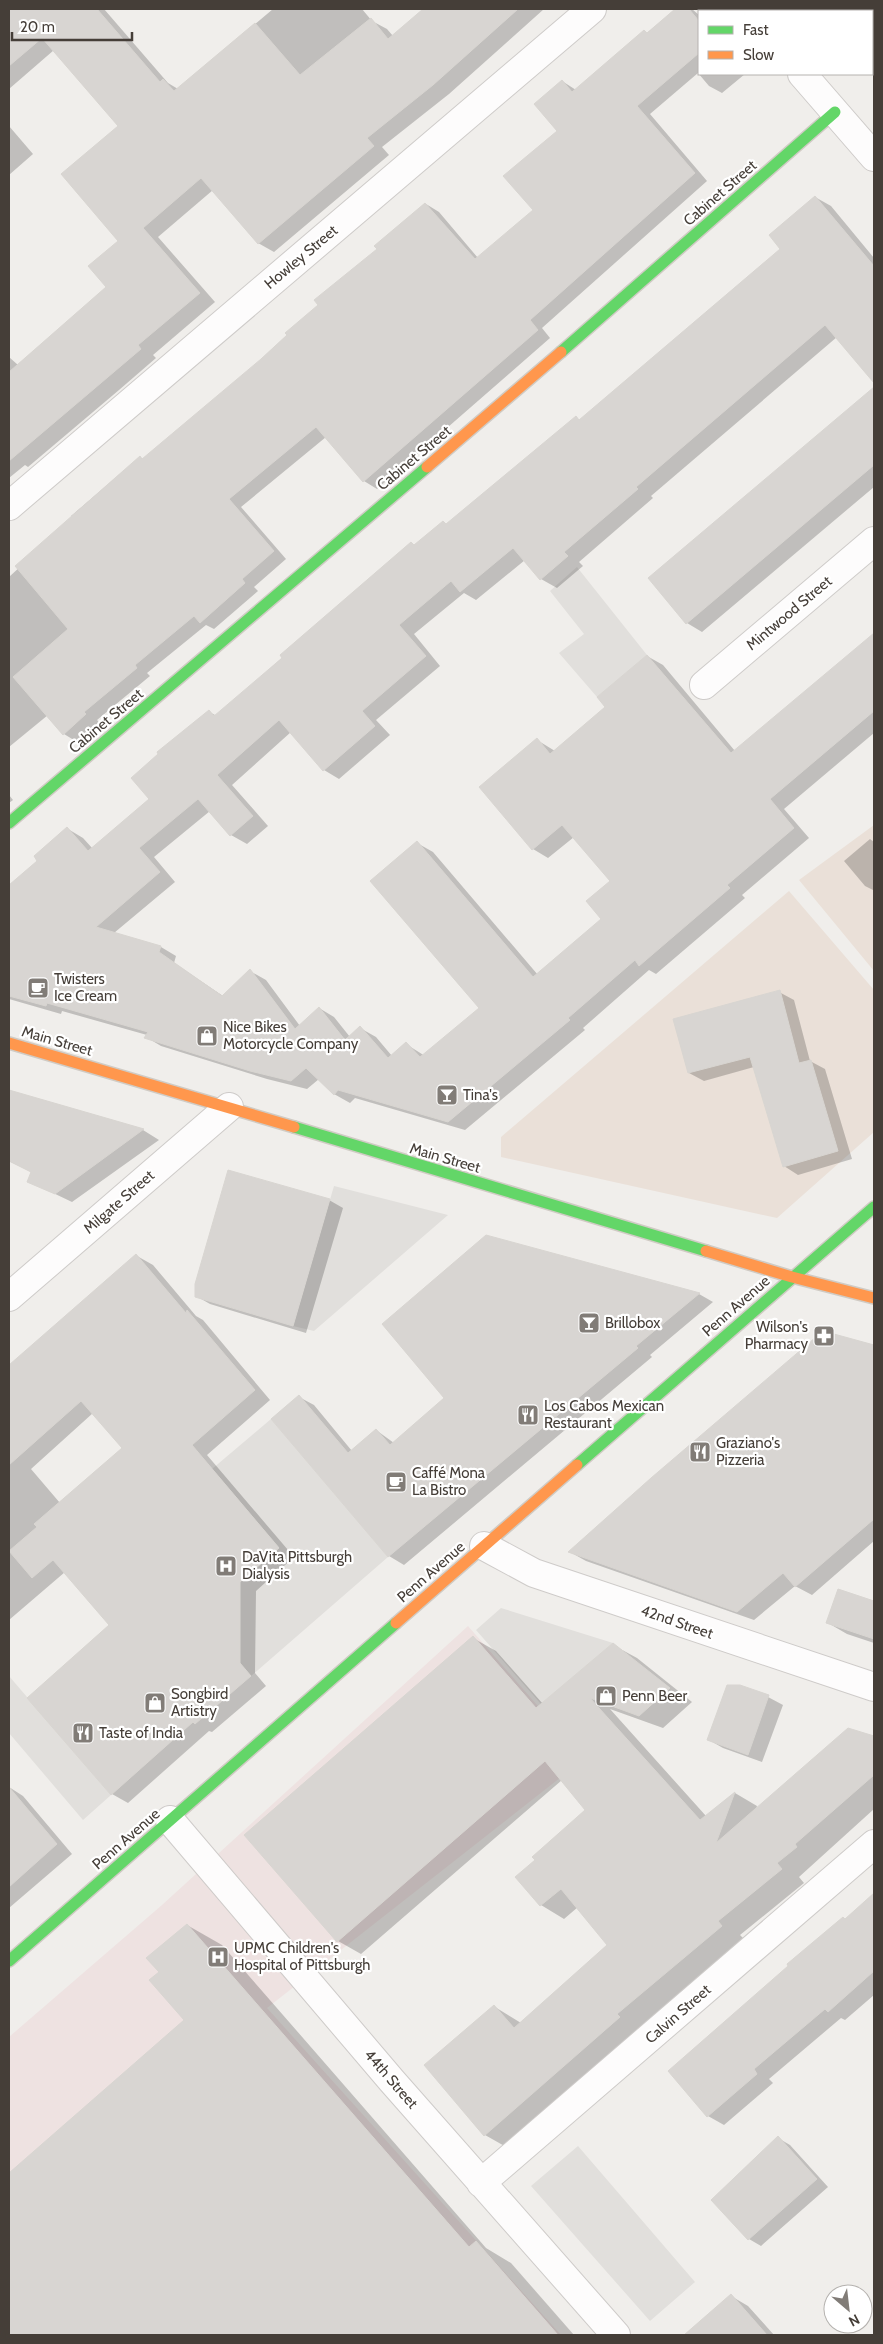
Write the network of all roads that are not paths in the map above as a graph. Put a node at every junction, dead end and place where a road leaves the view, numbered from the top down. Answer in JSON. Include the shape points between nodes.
{"nodes":[{"id":1,"x":592,"y":9,"type":"edge"},
{"id":2,"x":803,"y":75,"type":"edge"},
{"id":3,"x":835,"y":112,"type":"junction"},
{"id":4,"x":874,"y":157,"type":"edge"},
{"id":5,"x":9,"y":506,"type":"edge"},
{"id":6,"x":874,"y":541,"type":"edge"},
{"id":7,"x":704,"y":685,"type":"dead end"},
{"id":8,"x":9,"y":823,"type":"edge"},
{"id":9,"x":9,"y":1043,"type":"edge"},
{"id":10,"x":229,"y":1107,"type":"junction"},
{"id":11,"x":874,"y":1208,"type":"edge"},
{"id":12,"x":792,"y":1277,"type":"junction"},
{"id":13,"x":9,"y":1297,"type":"edge"},
{"id":14,"x":874,"y":1298,"type":"edge"},
{"id":15,"x":484,"y":1546,"type":"junction"},
{"id":16,"x":874,"y":1687,"type":"edge"},
{"id":17,"x":170,"y":1820,"type":"junction"},
{"id":18,"x":874,"y":1844,"type":"edge"},
{"id":19,"x":9,"y":1961,"type":"edge"},
{"id":20,"x":481,"y":2183,"type":"junction"},
{"id":21,"x":616,"y":2335,"type":"edge"}],
"edges":[{"from":1,"to":5,"type":"street","name":"Howley Street"},
{"from":2,"to":3,"type":"street"},
{"from":3,"to":4,"type":"street"},
{"from":3,"to":8,"type":"main road","name":"Cabinet Street","via":[[497,408]]},
{"from":6,"to":7,"type":"street","name":"Mintwood Street"},
{"from":9,"to":10,"type":"main road","name":"Main Street"},
{"from":10,"to":12,"type":"main road","name":"Main Street"},
{"from":10,"to":13,"type":"street","name":"Milgate Street"},
{"from":11,"to":12,"type":"main road","name":"Penn Avenue"},
{"from":12,"to":14,"type":"main road","name":"Main Street"},
{"from":12,"to":15,"type":"main road","name":"Penn Avenue"},
{"from":15,"to":16,"type":"street","name":"42nd Street","via":[[534,1573]]},
{"from":15,"to":17,"type":"main road","name":"Penn Avenue"},
{"from":17,"to":19,"type":"main road","name":"Penn Avenue"},
{"from":17,"to":20,"type":"street","name":"44th Street"},
{"from":18,"to":20,"type":"street","name":"Calvin Street"},
{"from":20,"to":21,"type":"street","name":"44th Street"}]}
